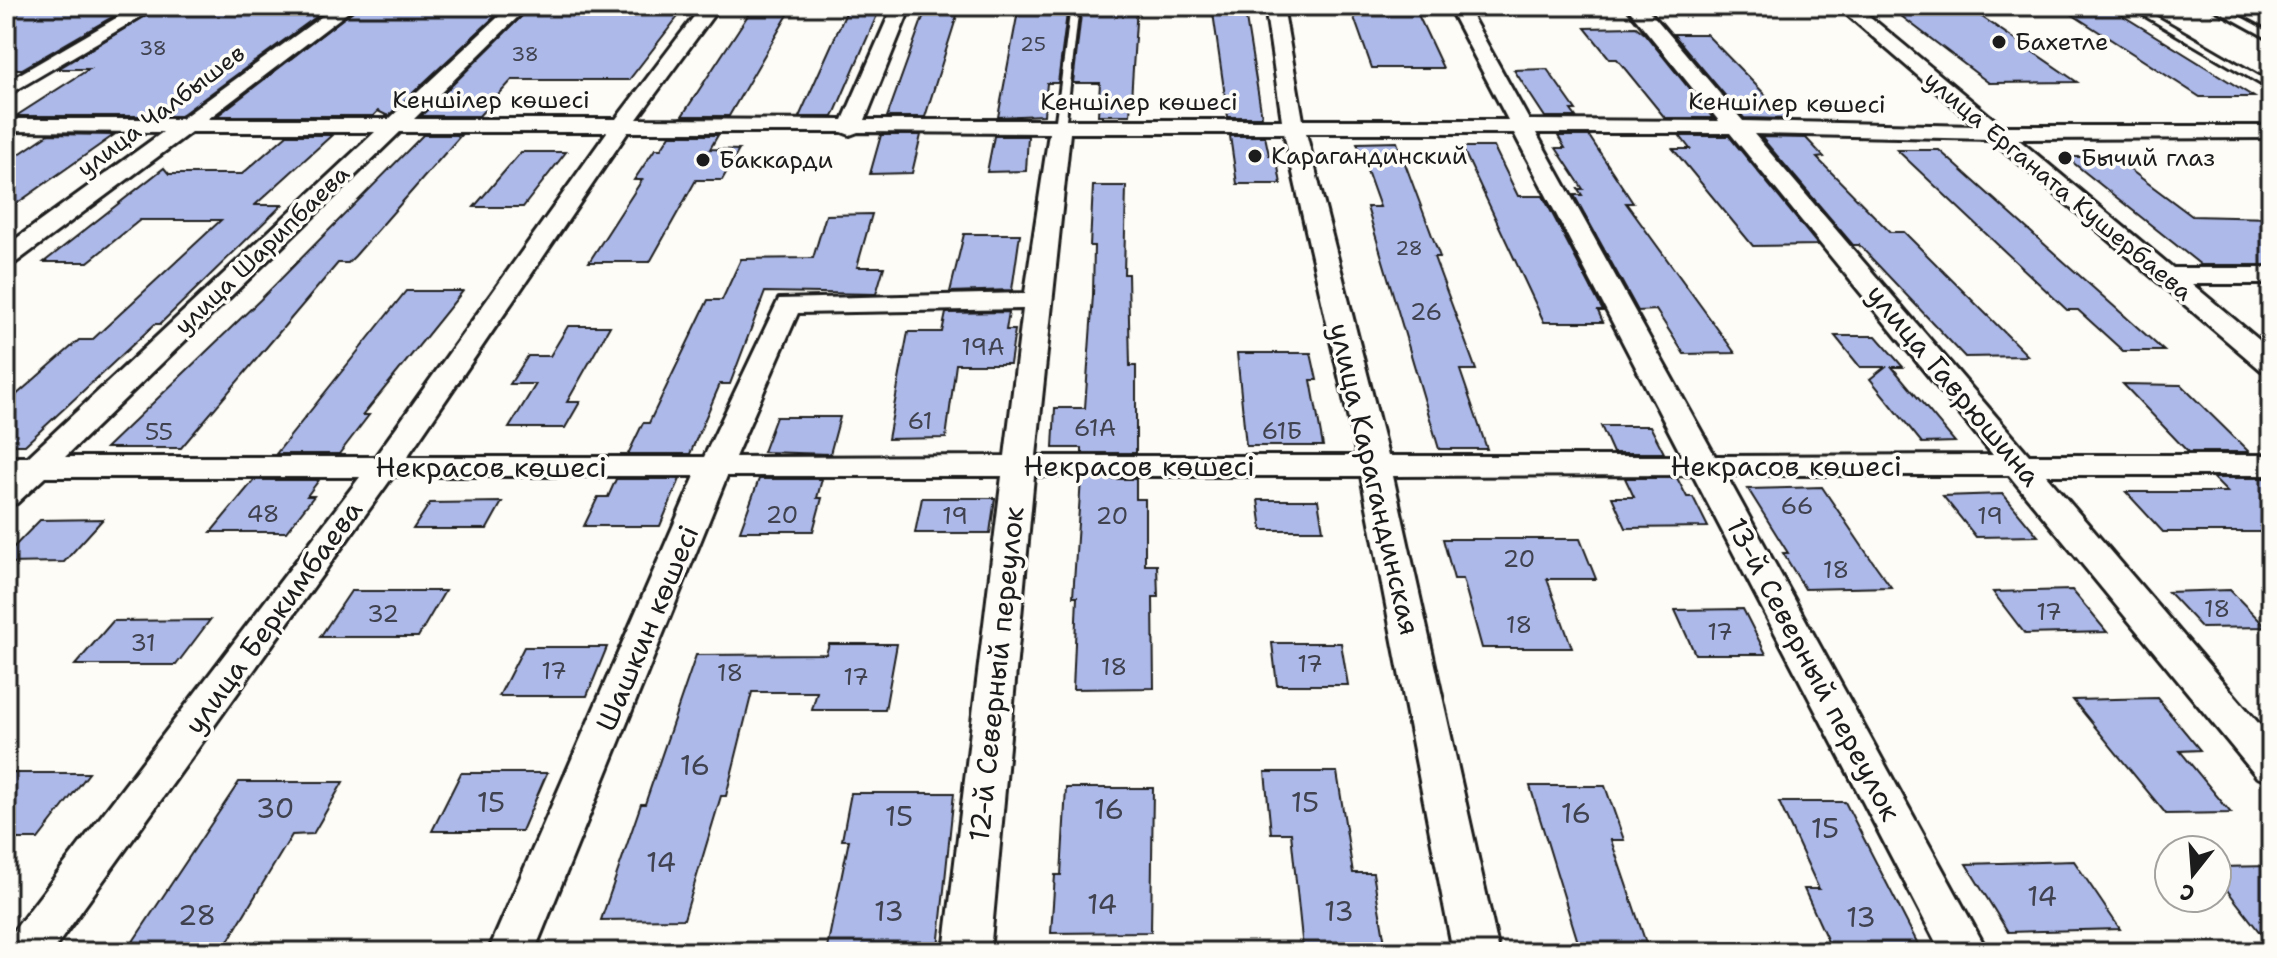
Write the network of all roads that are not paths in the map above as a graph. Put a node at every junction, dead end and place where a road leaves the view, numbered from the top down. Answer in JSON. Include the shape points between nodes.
{"nodes":[{"id":1,"x":150,"y":6,"type":"edge"},
{"id":2,"x":347,"y":6,"type":"edge"},
{"id":3,"x":520,"y":6,"type":"edge"},
{"id":4,"x":711,"y":6,"type":"edge"},
{"id":5,"x":902,"y":6,"type":"edge"},
{"id":6,"x":1075,"y":6,"type":"edge"},
{"id":7,"x":1274,"y":6,"type":"edge"},
{"id":8,"x":1457,"y":6,"type":"edge"},
{"id":9,"x":1635,"y":6,"type":"edge"},
{"id":10,"x":1846,"y":6,"type":"edge"},
{"id":11,"x":2132,"y":6,"type":"edge"},
{"id":12,"x":2213,"y":6,"type":"edge"},
{"id":13,"x":2271,"y":37,"type":"edge"},
{"id":14,"x":2271,"y":87,"type":"edge"},
{"id":15,"x":6,"y":90,"type":"edge"},
{"id":16,"x":6,"y":125,"type":"edge"},
{"id":17,"x":186,"y":125,"type":"junction"},
{"id":18,"x":392,"y":126,"type":"junction"},
{"id":19,"x":621,"y":127,"type":"junction"},
{"id":20,"x":1737,"y":127,"type":"junction"},
{"id":21,"x":1060,"y":128,"type":"junction"},
{"id":22,"x":1294,"y":128,"type":"junction"},
{"id":23,"x":850,"y":129,"type":"junction"},
{"id":24,"x":1523,"y":129,"type":"junction"},
{"id":25,"x":2271,"y":132,"type":"edge"},
{"id":26,"x":1995,"y":133,"type":"junction"},
{"id":27,"x":6,"y":258,"type":"edge"},
{"id":28,"x":2165,"y":276,"type":"junction"},
{"id":29,"x":2271,"y":276,"type":"edge"},
{"id":30,"x":1037,"y":301,"type":"junction"},
{"id":31,"x":2271,"y":364,"type":"edge"},
{"id":32,"x":2021,"y":465,"type":"junction"},
{"id":33,"x":2271,"y":465,"type":"edge"},
{"id":34,"x":715,"y":466,"type":"junction"},
{"id":35,"x":1019,"y":466,"type":"junction"},
{"id":36,"x":1375,"y":466,"type":"junction"},
{"id":37,"x":1705,"y":466,"type":"junction"},
{"id":38,"x":22,"y":467,"type":"edge"},
{"id":39,"x":384,"y":467,"type":"junction"},
{"id":40,"x":6,"y":496,"type":"edge"},
{"id":41,"x":2271,"y":766,"type":"edge"},
{"id":42,"x":25,"y":952,"type":"edge"},
{"id":43,"x":511,"y":952,"type":"edge"},
{"id":44,"x":967,"y":952,"type":"edge"},
{"id":45,"x":1476,"y":952,"type":"edge"},
{"id":46,"x":1965,"y":952,"type":"edge"}],
"edges":[{"from":1,"to":15,"type":"street"},
{"from":2,"to":17,"type":"street","name":"улица Чалбышев"},
{"from":3,"to":18,"type":"street","name":"улица Шарипбаева"},
{"from":4,"to":19,"type":"street","name":"улица Беркимбаева"},
{"from":5,"to":23,"type":"street"},
{"from":6,"to":21,"type":"lane","name":"12-й Северный переулок"},
{"from":7,"to":22,"type":"street","name":"улица Карагандинская"},
{"from":8,"to":24,"type":"street","name":"13-й Северный переулок"},
{"from":9,"to":20,"type":"street","name":"улица Гаврюшина"},
{"from":10,"to":26,"type":"street","name":"улица Ерганата Кушербаева"},
{"from":11,"to":14,"type":"lane"},
{"from":12,"to":13,"type":"lane"},
{"from":16,"to":17,"type":"street","name":"Кеншілер көшесі"},
{"from":17,"to":18,"type":"street","name":"Кеншілер көшесі"},
{"from":17,"to":27,"type":"street","name":"улица Чалбышев"},
{"from":18,"to":19,"type":"street","name":"Кеншілер көшесі"},
{"from":18,"to":38,"type":"street","name":"улица Шарипбаева"},
{"from":19,"to":23,"type":"street","name":"Кеншілер көшесі"},
{"from":19,"to":39,"type":"street","name":"улица Беркимбаева"},
{"from":20,"to":24,"type":"street","name":"Кеншілер көшесі"},
{"from":20,"to":26,"type":"street","name":"Кеншілер көшесі"},
{"from":20,"to":32,"type":"street","name":"улица Гаврюшина"},
{"from":21,"to":22,"type":"street","name":"Кеншілер көшесі"},
{"from":21,"to":23,"type":"street","name":"Кеншілер көшесі"},
{"from":21,"to":30,"type":"street","name":"12-й Северный переулок"},
{"from":22,"to":24,"type":"street","name":"Кеншілер көшесі"},
{"from":22,"to":36,"type":"street","name":"улица Карагандинская"},
{"from":24,"to":37,"type":"street","name":"13-й Северный переулок"},
{"from":25,"to":26,"type":"street","name":"Кеншілер көшесі"},
{"from":26,"to":28,"type":"street","name":"улица Ерганата Кушербаева"},
{"from":28,"to":29,"type":"street"},
{"from":28,"to":31,"type":"street","name":"улица Ерганата Кушербаева"},
{"from":30,"to":34,"type":"street","name":"Шашкин көшесі","via":[[788,305]]},
{"from":30,"to":35,"type":"street","name":"12-й Северный переулок"},
{"from":32,"to":33,"type":"street","name":"Некрасов көшесі"},
{"from":32,"to":37,"type":"street","name":"Некрасов көшесі"},
{"from":32,"to":41,"type":"street","name":"улица Гаврюшина"},
{"from":34,"to":35,"type":"street","name":"Некрасов көшесі"},
{"from":34,"to":39,"type":"street","name":"Некрасов көшесі"},
{"from":34,"to":43,"type":"street","name":"Шашкин көшесі"},
{"from":35,"to":36,"type":"street","name":"Некрасов көшесі"},
{"from":35,"to":44,"type":"street","name":"12-й Северный переулок"},
{"from":36,"to":37,"type":"street","name":"Некрасов көшесі"},
{"from":36,"to":45,"type":"street","name":"улица Карагандинская"},
{"from":37,"to":46,"type":"street","name":"13-й Северный переулок"},
{"from":38,"to":39,"type":"street","name":"Некрасов көшесі"},
{"from":38,"to":40,"type":"street","name":"улица Шарипбаева"},
{"from":39,"to":42,"type":"street","name":"улица Беркимбаева"}]}
